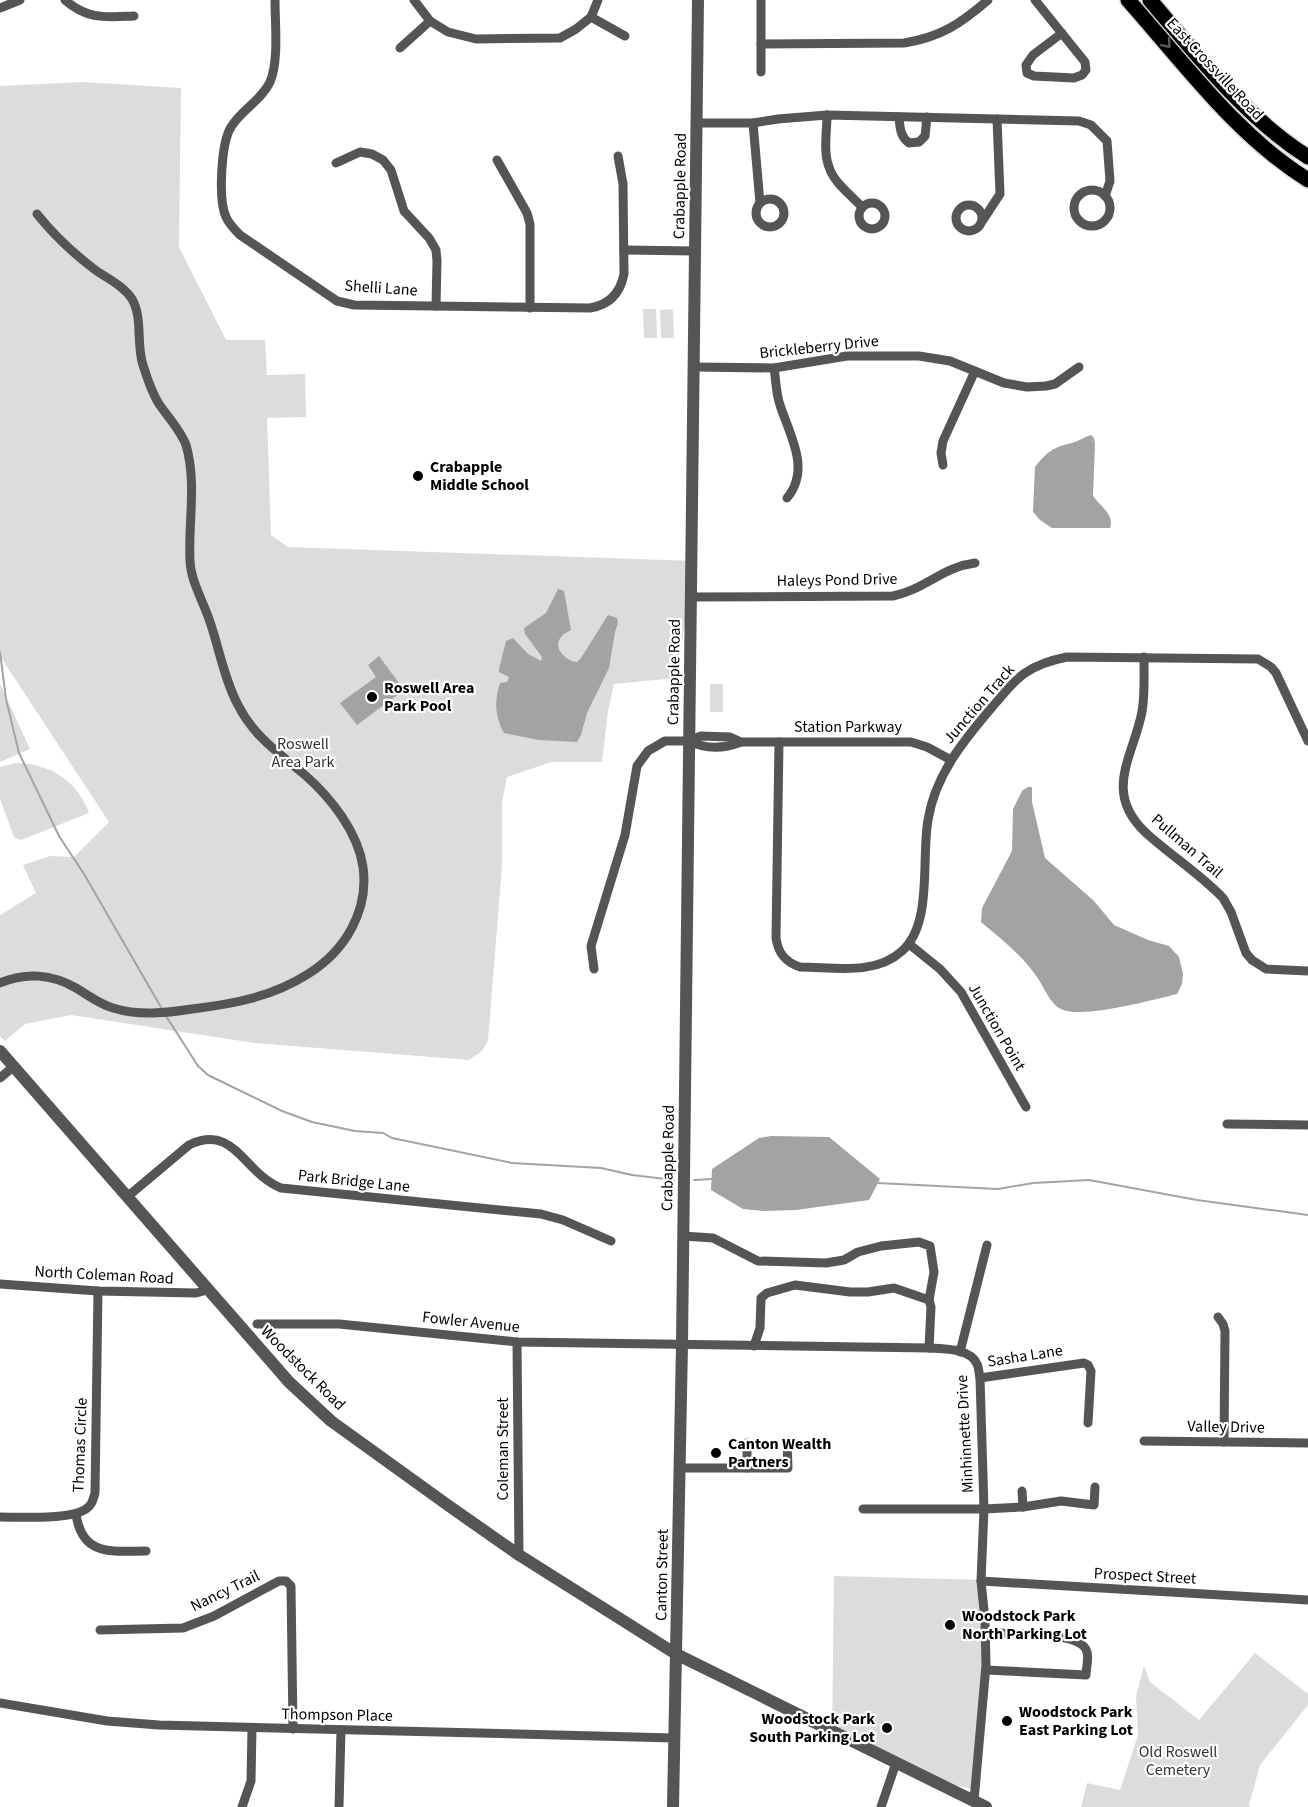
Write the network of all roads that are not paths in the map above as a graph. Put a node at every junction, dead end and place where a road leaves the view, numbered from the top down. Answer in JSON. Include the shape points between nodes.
{"nodes":[{"id":1,"x":20,"y":0,"type":"edge"},
{"id":2,"x":65,"y":0,"type":"edge"},
{"id":3,"x":275,"y":0,"type":"edge"},
{"id":4,"x":414,"y":0,"type":"edge"},
{"id":5,"x":598,"y":0,"type":"edge"},
{"id":6,"x":698,"y":0,"type":"edge"},
{"id":7,"x":761,"y":0,"type":"edge"},
{"id":8,"x":988,"y":0,"type":"edge"},
{"id":9,"x":1035,"y":0,"type":"edge"},
{"id":10,"x":1128,"y":0,"type":"edge"},
{"id":11,"x":1150,"y":0,"type":"edge"},
{"id":12,"x":0,"y":9,"type":"edge"},
{"id":13,"x":134,"y":16,"type":"dead end"},
{"id":14,"x":591,"y":17,"type":"junction"},
{"id":15,"x":430,"y":21,"type":"junction"},
{"id":16,"x":1062,"y":33,"type":"junction"},
{"id":17,"x":625,"y":36,"type":"dead end"},
{"id":18,"x":760,"y":44,"type":"junction"},
{"id":19,"x":400,"y":48,"type":"dead end"},
{"id":20,"x":760,"y":72,"type":"dead end"},
{"id":21,"x":827,"y":115,"type":"junction"},
{"id":22,"x":900,"y":117,"type":"junction"},
{"id":23,"x":927,"y":117,"type":"junction"},
{"id":24,"x":997,"y":119,"type":"junction"},
{"id":25,"x":697,"y":123,"type":"junction"},
{"id":26,"x":753,"y":123,"type":"junction"},
{"id":27,"x":1307,"y":153,"type":"edge"},
{"id":28,"x":618,"y":156,"type":"dead end"},
{"id":29,"x":497,"y":160,"type":"dead end"},
{"id":30,"x":336,"y":163,"type":"dead end"},
{"id":31,"x":1292,"y":170,"type":"junction"},
{"id":32,"x":1308,"y":180,"type":"edge"},
{"id":33,"x":1105,"y":196,"type":"dead end"},
{"id":34,"x":760,"y":203,"type":"dead end"},
{"id":35,"x":862,"y":207,"type":"dead end"},
{"id":36,"x":37,"y":214,"type":"dead end"},
{"id":37,"x":983,"y":220,"type":"dead end"},
{"id":38,"x":624,"y":250,"type":"junction"},
{"id":39,"x":695,"y":251,"type":"junction"},
{"id":40,"x":436,"y":306,"type":"junction"},
{"id":41,"x":530,"y":308,"type":"junction"},
{"id":42,"x":694,"y":367,"type":"junction"},
{"id":43,"x":1079,"y":367,"type":"dead end"},
{"id":44,"x":774,"y":368,"type":"junction"},
{"id":45,"x":975,"y":371,"type":"junction"},
{"id":46,"x":943,"y":465,"type":"dead end"},
{"id":47,"x":787,"y":498,"type":"dead end"},
{"id":48,"x":975,"y":563,"type":"dead end"},
{"id":49,"x":692,"y":597,"type":"junction"},
{"id":50,"x":1144,"y":657,"type":"junction"},
{"id":51,"x":688,"y":741,"type":"junction"},
{"id":52,"x":1308,"y":741,"type":"edge"},
{"id":53,"x":779,"y":742,"type":"junction"},
{"id":54,"x":951,"y":760,"type":"junction"},
{"id":55,"x":909,"y":944,"type":"junction"},
{"id":56,"x":594,"y":969,"type":"dead end"},
{"id":57,"x":1308,"y":972,"type":"edge"},
{"id":58,"x":0,"y":983,"type":"edge"},
{"id":59,"x":0,"y":1051,"type":"edge"},
{"id":60,"x":13,"y":1067,"type":"junction"},
{"id":61,"x":0,"y":1078,"type":"edge"},
{"id":62,"x":1026,"y":1107,"type":"dead end"},
{"id":63,"x":1227,"y":1124,"type":"dead end"},
{"id":64,"x":1308,"y":1125,"type":"edge"},
{"id":65,"x":127,"y":1197,"type":"junction"},
{"id":66,"x":683,"y":1236,"type":"junction"},
{"id":67,"x":611,"y":1241,"type":"dead end"},
{"id":68,"x":987,"y":1245,"type":"dead end"},
{"id":69,"x":0,"y":1284,"type":"edge"},
{"id":70,"x":207,"y":1290,"type":"junction"},
{"id":71,"x":98,"y":1292,"type":"junction"},
{"id":72,"x":929,"y":1300,"type":"junction"},
{"id":73,"x":1218,"y":1317,"type":"dead end"},
{"id":74,"x":257,"y":1324,"type":"dead end"},
{"id":75,"x":517,"y":1342,"type":"junction"},
{"id":76,"x":682,"y":1344,"type":"junction"},
{"id":77,"x":754,"y":1346,"type":"junction"},
{"id":78,"x":929,"y":1348,"type":"junction"},
{"id":79,"x":960,"y":1352,"type":"junction"},
{"id":80,"x":980,"y":1378,"type":"junction"},
{"id":81,"x":1088,"y":1423,"type":"dead end"},
{"id":82,"x":1144,"y":1441,"type":"dead end"},
{"id":83,"x":787,"y":1442,"type":"dead end"},
{"id":84,"x":1224,"y":1442,"type":"junction"},
{"id":85,"x":747,"y":1443,"type":"dead end"},
{"id":86,"x":1308,"y":1443,"type":"edge"},
{"id":87,"x":680,"y":1468,"type":"junction"},
{"id":88,"x":747,"y":1468,"type":"junction"},
{"id":89,"x":1095,"y":1487,"type":"dead end"},
{"id":90,"x":1022,"y":1491,"type":"dead end"},
{"id":91,"x":1023,"y":1507,"type":"junction"},
{"id":92,"x":863,"y":1509,"type":"dead end"},
{"id":93,"x":984,"y":1509,"type":"junction"},
{"id":94,"x":76,"y":1514,"type":"junction"},
{"id":95,"x":0,"y":1516,"type":"edge"},
{"id":96,"x":146,"y":1551,"type":"dead end"},
{"id":97,"x":519,"y":1555,"type":"junction"},
{"id":98,"x":300,"y":1580,"type":"dead end"},
{"id":99,"x":981,"y":1581,"type":"junction"},
{"id":100,"x":291,"y":1586,"type":"junction"},
{"id":101,"x":1308,"y":1600,"type":"edge"},
{"id":102,"x":100,"y":1630,"type":"dead end"},
{"id":103,"x":985,"y":1633,"type":"junction"},
{"id":104,"x":676,"y":1654,"type":"junction"},
{"id":105,"x":986,"y":1670,"type":"junction"},
{"id":106,"x":0,"y":1703,"type":"edge"},
{"id":107,"x":252,"y":1728,"type":"junction"},
{"id":108,"x":293,"y":1729,"type":"junction"},
{"id":109,"x":341,"y":1730,"type":"junction"},
{"id":110,"x":674,"y":1738,"type":"junction"},
{"id":111,"x":896,"y":1763,"type":"junction"},
{"id":112,"x":974,"y":1801,"type":"junction"},
{"id":113,"x":242,"y":1807,"type":"edge"},
{"id":114,"x":339,"y":1807,"type":"edge"},
{"id":115,"x":673,"y":1807,"type":"edge"},
{"id":116,"x":881,"y":1807,"type":"edge"},
{"id":117,"x":987,"y":1807,"type":"edge"}],
"edges":[{"from":1,"to":12,"type":"street"},
{"from":2,"to":13,"type":"street","via":[[79,11],[98,17]]},
{"from":3,"to":40,"type":"street","name":"Shelli Lane","via":[[270,81],[236,120],[226,138],[222,201],[226,218],[240,235],[337,301]]},
{"from":4,"to":15,"type":"street"},
{"from":5,"to":14,"type":"street"},
{"from":6,"to":25,"type":"street","name":"Crabapple Road"},
{"from":7,"to":18,"type":"street"},
{"from":8,"to":18,"type":"street","via":[[963,22],[925,40]]},
{"from":9,"to":16,"type":"street"},
{"from":10,"to":31,"type":"main road","name":"East Crossville Road","one_way":true,"via":[[1231,118]]},
{"from":11,"to":27,"type":"main road","name":"East Crossville Road","via":[[1226,88],[1266,125]]},
{"from":14,"to":15,"type":"street","via":[[560,38],[476,39],[448,32]]},
{"from":14,"to":17,"type":"street"},
{"from":15,"to":19,"type":"street"},
{"from":16,"to":16,"type":"street","via":[[1085,62],[1082,75],[1074,78],[1027,73],[1026,65],[1032,56]]},
{"from":18,"to":20,"type":"street"},
{"from":21,"to":22,"type":"street"},
{"from":21,"to":26,"type":"street"},
{"from":21,"to":35,"type":"street","via":[[829,168]]},
{"from":22,"to":23,"type":"street"},
{"from":22,"to":23,"type":"street","via":[[900,131],[909,143],[919,142],[925,136]]},
{"from":23,"to":24,"type":"street"},
{"from":24,"to":33,"type":"street","via":[[1079,121],[1091,125],[1107,141],[1110,181]]},
{"from":24,"to":37,"type":"street","via":[[1000,194]]},
{"from":25,"to":26,"type":"street"},
{"from":25,"to":39,"type":"street","name":"Crabapple Road"},
{"from":26,"to":34,"type":"street"},
{"from":27,"to":31,"type":"street"},
{"from":28,"to":38,"type":"street","name":"Shelli Lane","via":[[623,184]]},
{"from":29,"to":41,"type":"street","via":[[530,224]]},
{"from":30,"to":40,"type":"street","via":[[360,152],[378,157],[391,170],[404,211],[436,250]]},
{"from":31,"to":32,"type":"main road","name":"East Crossville Road"},
{"from":36,"to":58,"type":"street","via":[[69,248],[123,288],[134,303],[141,362],[157,400],[185,442],[191,473],[191,573],[236,703],[258,736],[317,787],[348,827],[360,852],[363,891],[354,926],[332,955],[287,985],[229,1005],[140,1012],[111,1008],[48,976],[20,976]]},
{"from":38,"to":39,"type":"street"},
{"from":38,"to":41,"type":"street","name":"Shelli Lane","via":[[622,284],[606,303],[590,308]]},
{"from":39,"to":42,"type":"street","name":"Crabapple Road"},
{"from":40,"to":41,"type":"street","name":"Shelli Lane"},
{"from":42,"to":44,"type":"street","name":"Brickleberry Drive"},
{"from":42,"to":49,"type":"street","name":"Crabapple Road"},
{"from":43,"to":45,"type":"street","name":"Brickleberry Drive","via":[[1046,387],[1004,382]]},
{"from":44,"to":45,"type":"street","name":"Brickleberry Drive","via":[[847,356],[919,356],[950,361]]},
{"from":44,"to":47,"type":"street","via":[[779,403],[798,462],[797,482]]},
{"from":45,"to":46,"type":"street","via":[[943,441]]},
{"from":48,"to":49,"type":"street","name":"Haleys Pond Drive","via":[[954,568],[919,589],[893,596]]},
{"from":49,"to":51,"type":"street","name":"Crabapple Road"},
{"from":50,"to":52,"type":"street","name":"Junction Track","via":[[1251,658],[1265,663],[1280,679]]},
{"from":50,"to":54,"type":"street","name":"Junction Track","via":[[1067,657],[1036,666],[1013,684]]},
{"from":50,"to":57,"type":"street","name":"Pullman Trail","via":[[1142,712],[1123,778],[1130,812],[1146,832],[1222,898],[1252,960],[1266,969]]},
{"from":51,"to":53,"type":"street","name":"Station Parkway","via":[[701,747]]},
{"from":51,"to":56,"type":"street","name":"Station Parkway","via":[[658,744],[637,766],[624,836],[591,946]]},
{"from":51,"to":66,"type":"street","name":"Crabapple Road"},
{"from":53,"to":54,"type":"street","name":"Station Parkway","via":[[911,742]]},
{"from":53,"to":55,"type":"street","name":"Junction Track","via":[[777,948],[784,958],[800,967],[866,968],[889,960]]},
{"from":54,"to":55,"type":"street","name":"Junction Track","via":[[928,817],[922,914]]},
{"from":55,"to":62,"type":"street","name":"Junction Point","via":[[961,992]]},
{"from":59,"to":60,"type":"street","name":"Woodstock Road"},
{"from":60,"to":61,"type":"street"},
{"from":60,"to":65,"type":"street","name":"Woodstock Road"},
{"from":63,"to":64,"type":"street"},
{"from":65,"to":67,"type":"street","name":"Park Bridge Lane","via":[[189,1146],[213,1139],[231,1146],[261,1177],[281,1188],[541,1214]]},
{"from":65,"to":70,"type":"street","name":"Woodstock Road"},
{"from":66,"to":72,"type":"street","via":[[713,1238],[758,1261],[835,1262],[881,1246],[919,1242],[930,1246],[934,1272]]},
{"from":66,"to":76,"type":"street","name":"Crabapple Road"},
{"from":68,"to":79,"type":"street"},
{"from":69,"to":71,"type":"street","name":"North Coleman Road"},
{"from":70,"to":71,"type":"street","name":"North Coleman Road"},
{"from":70,"to":97,"type":"street","name":"Woodstock Road","via":[[289,1382],[331,1421]]},
{"from":71,"to":94,"type":"street","name":"Thomas Circle","via":[[95,1493],[90,1506]]},
{"from":72,"to":77,"type":"street","via":[[894,1288],[850,1292],[795,1285],[761,1298],[760,1328]]},
{"from":72,"to":78,"type":"street"},
{"from":73,"to":84,"type":"street","via":[[1225,1331]]},
{"from":74,"to":75,"type":"street","name":"Fowler Avenue","via":[[339,1324]]},
{"from":75,"to":76,"type":"street","name":"Fowler Avenue"},
{"from":75,"to":97,"type":"street","name":"Coleman Street"},
{"from":76,"to":77,"type":"street","name":"Minhinnette Drive"},
{"from":76,"to":87,"type":"street","name":"Canton Street"},
{"from":77,"to":78,"type":"street","name":"Minhinnette Drive"},
{"from":78,"to":79,"type":"street","name":"Minhinnette Drive"},
{"from":79,"to":80,"type":"street","name":"Minhinnette Drive","via":[[976,1363]]},
{"from":80,"to":81,"type":"street","name":"Sasha Lane","via":[[1084,1363],[1090,1371]]},
{"from":80,"to":93,"type":"street","name":"Minhinnette Drive"},
{"from":82,"to":84,"type":"street","name":"Valley Drive"},
{"from":83,"to":88,"type":"street","via":[[788,1468]]},
{"from":84,"to":86,"type":"street","name":"Valley Drive"},
{"from":85,"to":88,"type":"street"},
{"from":87,"to":88,"type":"street"},
{"from":87,"to":104,"type":"street","name":"Canton Street"},
{"from":89,"to":91,"type":"street","via":[[1094,1505],[1061,1501]]},
{"from":90,"to":91,"type":"street"},
{"from":91,"to":93,"type":"street"},
{"from":92,"to":93,"type":"street"},
{"from":93,"to":99,"type":"street","name":"Minhinnette Drive"},
{"from":94,"to":95,"type":"street","name":"Thomas Circle"},
{"from":94,"to":96,"type":"street","via":[[80,1533],[94,1547]]},
{"from":97,"to":104,"type":"street","name":"Woodstock Road"},
{"from":98,"to":100,"type":"street"},
{"from":99,"to":101,"type":"street","name":"Prospect Street"},
{"from":99,"to":103,"type":"street","name":"Minhinnette Drive"},
{"from":100,"to":102,"type":"street","name":"Nancy Trail","via":[[279,1581],[183,1628]]},
{"from":100,"to":108,"type":"street"},
{"from":103,"to":105,"type":"street","name":"Minhinnette Drive"},
{"from":103,"to":105,"type":"street","via":[[1061,1636],[1075,1640],[1087,1652],[1086,1676]]},
{"from":104,"to":110,"type":"street","name":"Canton Street"},
{"from":104,"to":111,"type":"street","name":"Woodstock Road"},
{"from":105,"to":112,"type":"street","name":"Minhinnette Drive"},
{"from":106,"to":107,"type":"street","name":"Thompson Place","via":[[107,1721]]},
{"from":107,"to":108,"type":"street","name":"Thompson Place"},
{"from":107,"to":113,"type":"street","via":[[251,1781]]},
{"from":108,"to":109,"type":"street","name":"Thompson Place"},
{"from":109,"to":110,"type":"street","name":"Thompson Place"},
{"from":109,"to":114,"type":"street"},
{"from":110,"to":115,"type":"street","name":"Canton Street"},
{"from":111,"to":112,"type":"street","name":"Woodstock Road"},
{"from":111,"to":116,"type":"street"},
{"from":112,"to":117,"type":"street","name":"Woodstock Road"}]}
